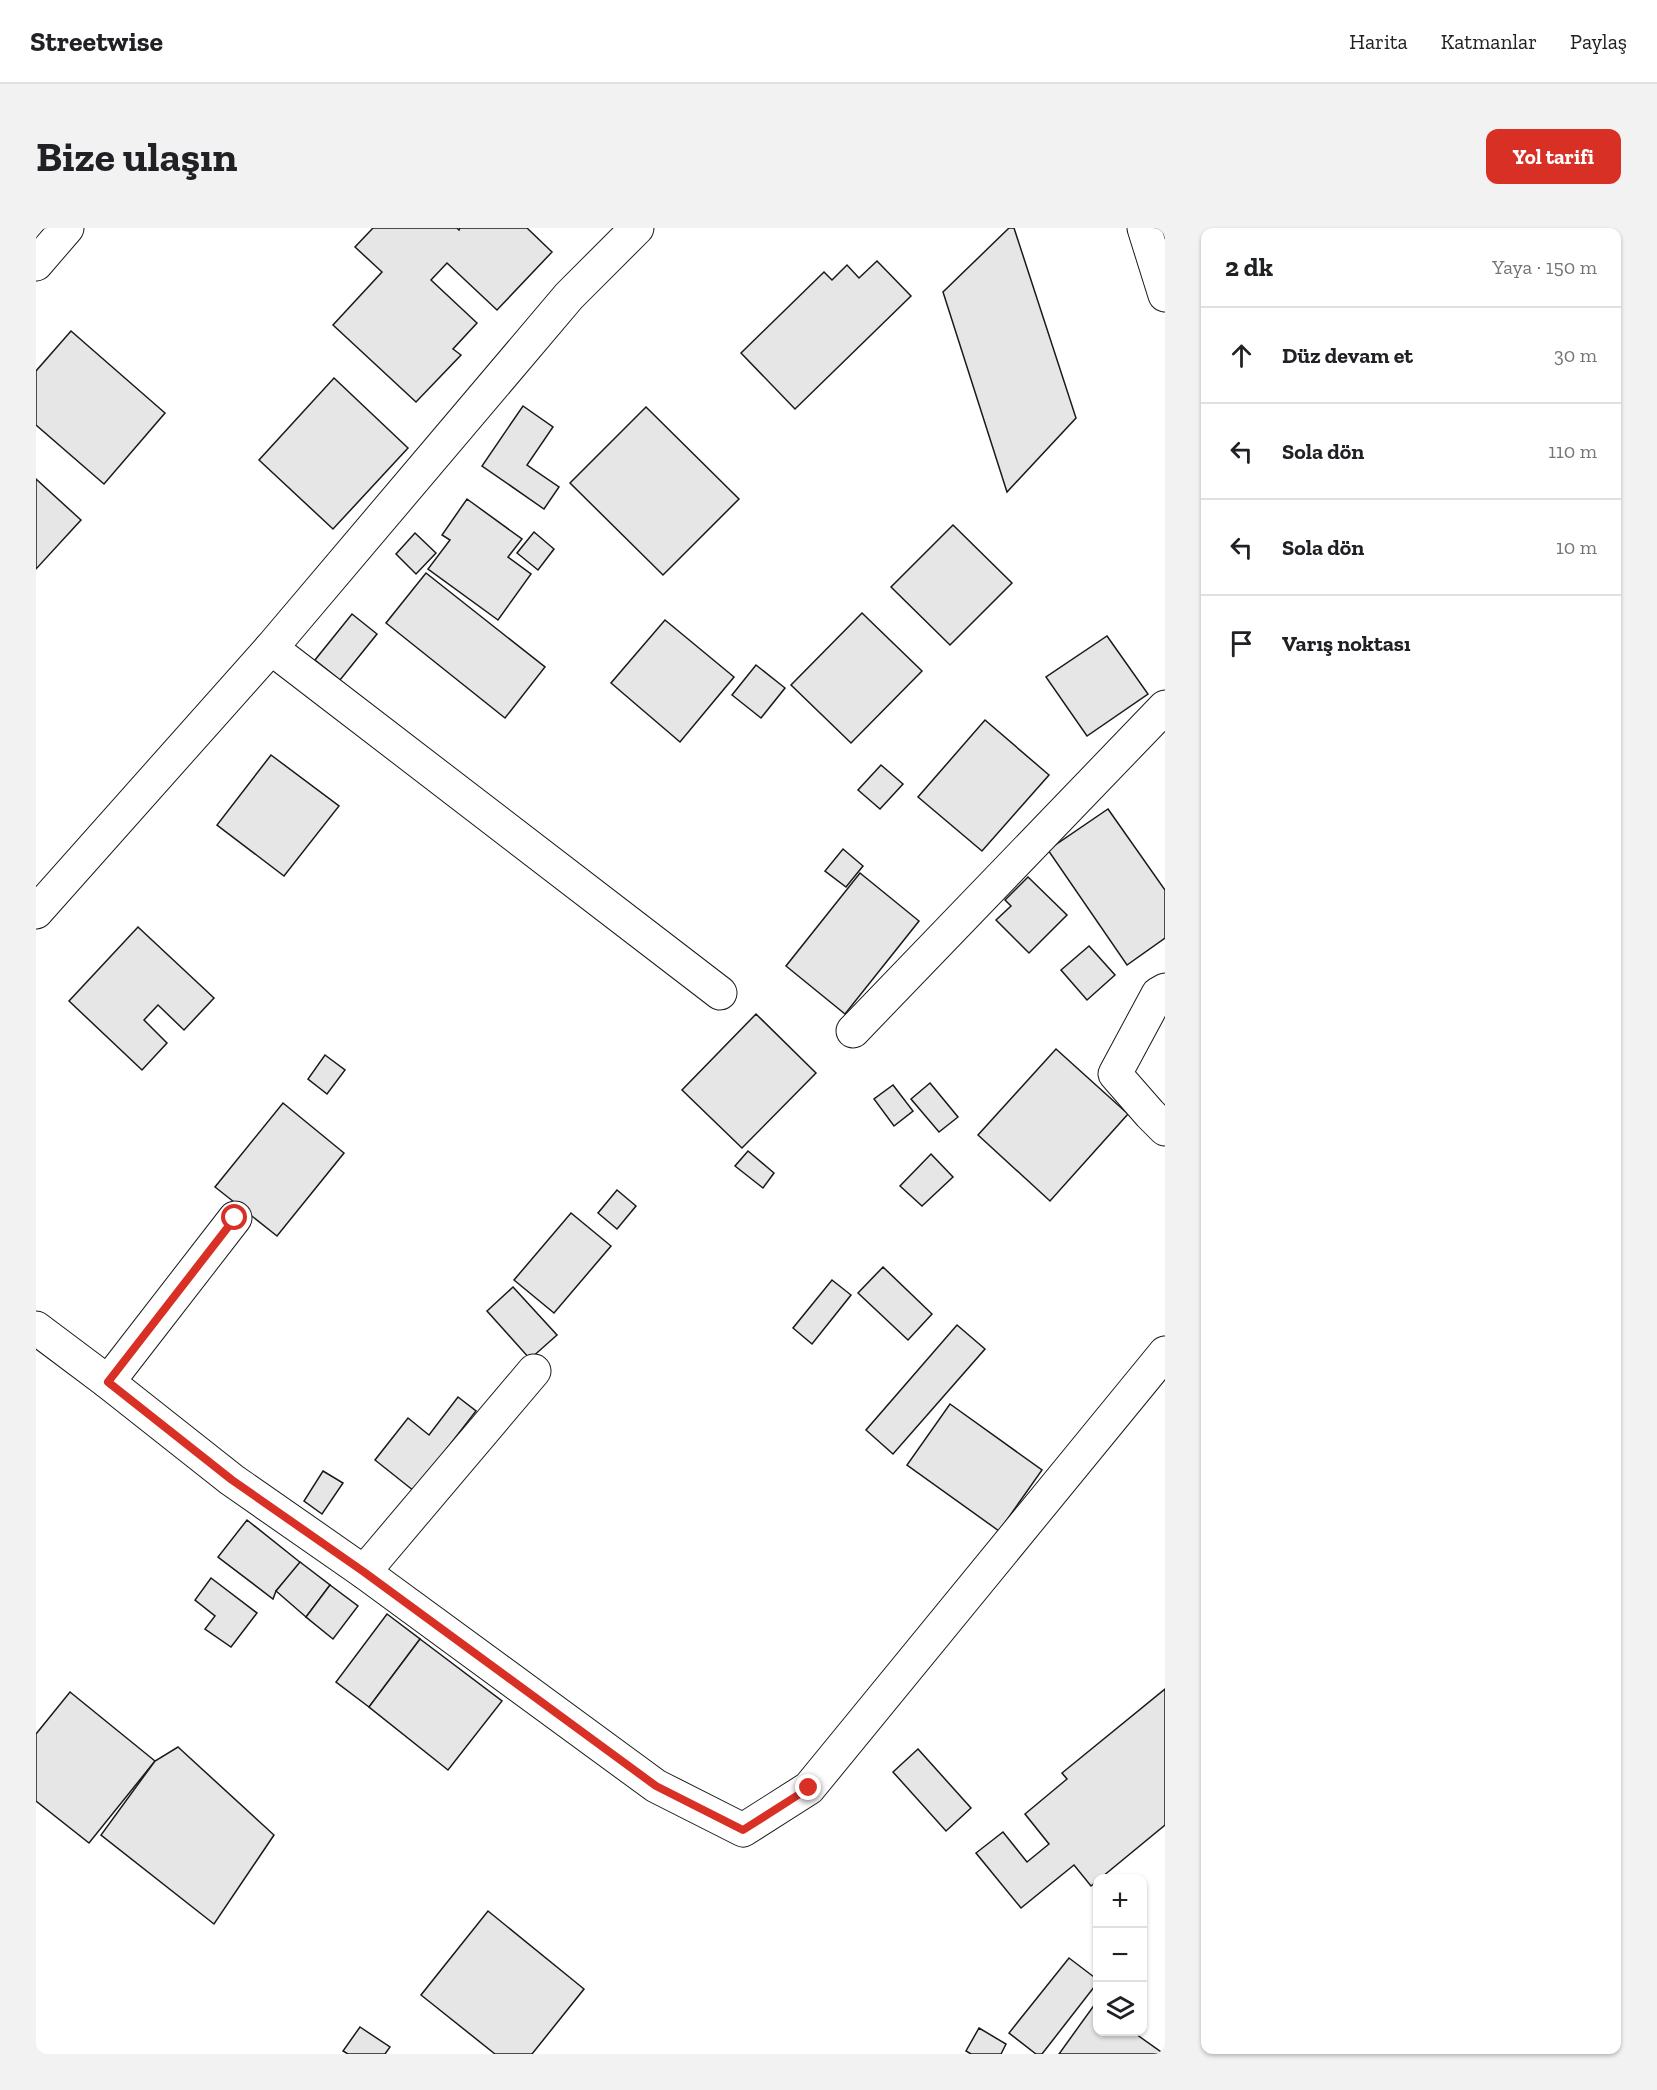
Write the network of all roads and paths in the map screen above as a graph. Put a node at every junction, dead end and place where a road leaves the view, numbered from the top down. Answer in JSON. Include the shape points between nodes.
{"nodes":[{"id":1,"x":67,"y":228,"type":"edge"},
{"id":2,"x":637,"y":228,"type":"edge"},
{"id":3,"x":1144,"y":228,"type":"edge"},
{"id":4,"x":36,"y":264,"type":"edge"},
{"id":5,"x":1165,"y":295,"type":"edge"},
{"id":6,"x":271,"y":648,"type":"junction"},
{"id":7,"x":1165,"y":707,"type":"edge"},
{"id":8,"x":36,"y":912,"type":"edge"},
{"id":9,"x":1165,"y":990,"type":"edge"},
{"id":10,"x":720,"y":993,"type":"dead end"},
{"id":11,"x":853,"y":1031,"type":"dead end"},
{"id":12,"x":1165,"y":1129,"type":"edge"},
{"id":13,"x":235,"y":1218,"type":"dead end"},
{"id":14,"x":36,"y":1328,"type":"edge"},
{"id":15,"x":1165,"y":1353,"type":"edge"},
{"id":16,"x":534,"y":1371,"type":"dead end"},
{"id":17,"x":108,"y":1382,"type":"junction"},
{"id":18,"x":364,"y":1572,"type":"junction"}],
"edges":[{"from":1,"to":4,"type":"street"},
{"from":2,"to":6,"type":"street","via":[[569,296]]},
{"from":3,"to":5,"type":"street"},
{"from":6,"to":8,"type":"street"},
{"from":6,"to":10,"type":"street"},
{"from":7,"to":11,"type":"street"},
{"from":9,"to":12,"type":"street","via":[[1158,994],[1115,1074]]},
{"from":13,"to":17,"type":"street"},
{"from":14,"to":17,"type":"street"},
{"from":15,"to":18,"type":"street","via":[[809,1788],[743,1830],[656,1786]]},
{"from":16,"to":18,"type":"street"},
{"from":17,"to":18,"type":"street","via":[[232,1480]]}]}
